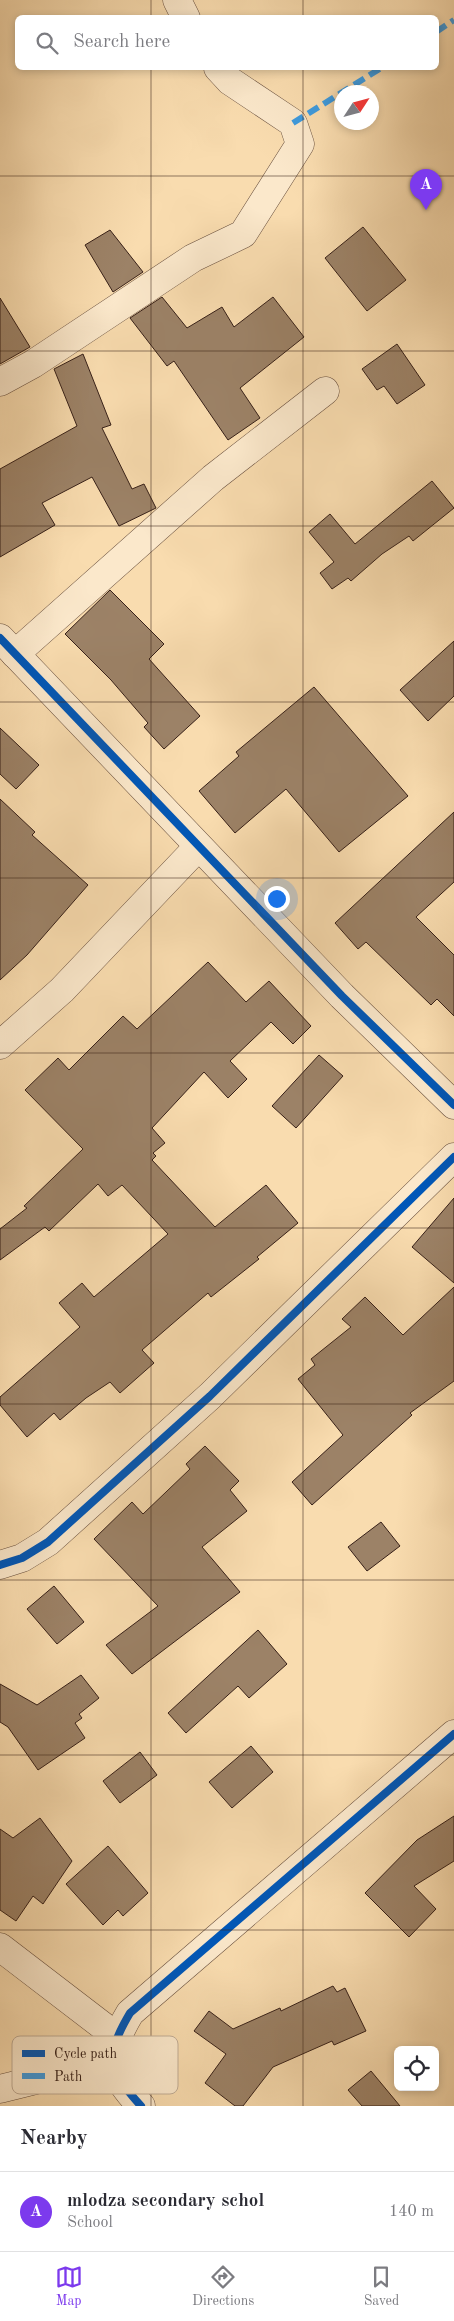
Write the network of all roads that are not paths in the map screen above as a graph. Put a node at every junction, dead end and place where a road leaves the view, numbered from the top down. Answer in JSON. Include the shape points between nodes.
{"nodes":[{"id":1,"x":177,"y":0,"type":"edge"},
{"id":2,"x":184,"y":15,"type":"edge"},
{"id":3,"x":220,"y":70,"type":"edge"},
{"id":4,"x":0,"y":382,"type":"edge"},
{"id":5,"x":325,"y":392,"type":"dead end"},
{"id":6,"x":8,"y":646,"type":"edge"},
{"id":7,"x":198,"y":847,"type":"junction"},
{"id":8,"x":0,"y":1045,"type":"edge"},
{"id":9,"x":454,"y":1105,"type":"edge"},
{"id":10,"x":454,"y":1157,"type":"edge"},
{"id":11,"x":0,"y":1565,"type":"edge"},
{"id":12,"x":454,"y":1734,"type":"edge"},
{"id":13,"x":0,"y":1947,"type":"edge"},
{"id":14,"x":100,"y":2036,"type":"edge"},
{"id":15,"x":119,"y":2036,"type":"edge"},
{"id":16,"x":12,"y":2086,"type":"edge"},
{"id":17,"x":0,"y":2090,"type":"edge"},
{"id":18,"x":130,"y":2094,"type":"edge"},
{"id":19,"x":141,"y":2106,"type":"edge"}],
"edges":[{"from":1,"to":2,"type":"street"},
{"from":3,"to":4,"type":"street","via":[[293,123],[300,144],[243,234],[193,258],[33,364]]},
{"from":5,"to":6,"type":"street","via":[[213,478]]},
{"from":6,"to":7,"type":"street"},
{"from":7,"to":8,"type":"street","via":[[62,990]]},
{"from":7,"to":9,"type":"street","via":[[342,996]]},
{"from":10,"to":11,"type":"street","via":[[210,1396],[48,1542],[22,1558]]},
{"from":12,"to":15,"type":"street","via":[[130,2013]]},
{"from":13,"to":14,"type":"street"},
{"from":16,"to":17,"type":"street"},
{"from":18,"to":19,"type":"street"}]}
